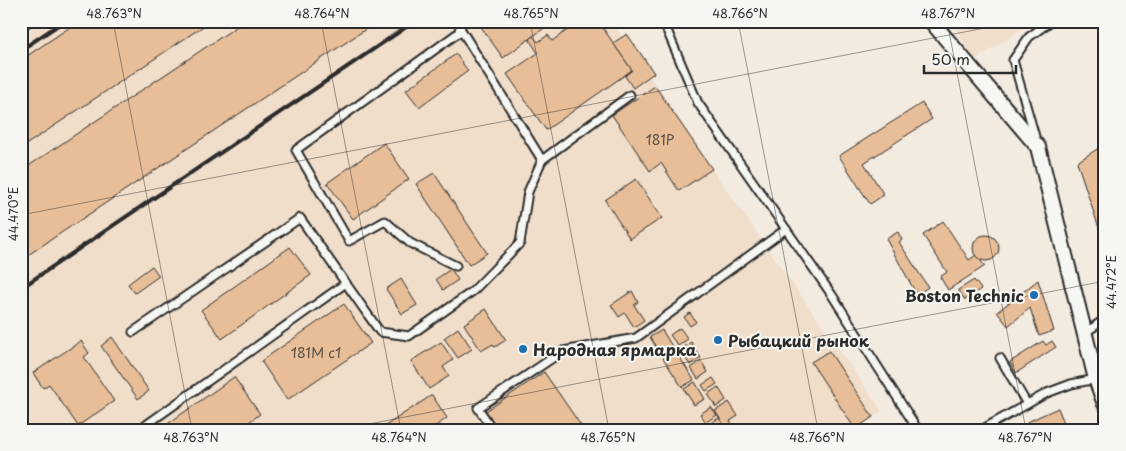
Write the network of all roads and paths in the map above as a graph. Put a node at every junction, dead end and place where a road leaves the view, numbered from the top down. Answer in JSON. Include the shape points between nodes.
{"nodes":[{"id":1,"x":663,"y":21,"type":"edge"},
{"id":2,"x":931,"y":21,"type":"edge"},
{"id":3,"x":1051,"y":21,"type":"edge"},
{"id":4,"x":461,"y":25,"type":"edge"},
{"id":5,"x":630,"y":95,"type":"dead end"},
{"id":6,"x":1038,"y":148,"type":"junction"},
{"id":7,"x":542,"y":160,"type":"junction"},
{"id":8,"x":786,"y":229,"type":"junction"},
{"id":9,"x":456,"y":266,"type":"dead end"},
{"id":10,"x":346,"y":283,"type":"junction"},
{"id":11,"x":1105,"y":320,"type":"edge"},
{"id":12,"x":133,"y":332,"type":"dead end"},
{"id":13,"x":1086,"y":333,"type":"junction"},
{"id":14,"x":1000,"y":358,"type":"dead end"},
{"id":15,"x":1096,"y":378,"type":"junction"},
{"id":16,"x":1027,"y":404,"type":"junction"},
{"id":17,"x":1105,"y":404,"type":"edge"},
{"id":18,"x":139,"y":430,"type":"edge"},
{"id":19,"x":493,"y":430,"type":"edge"},
{"id":20,"x":918,"y":430,"type":"edge"},
{"id":21,"x":981,"y":430,"type":"edge"}],
"edges":[{"from":1,"to":8,"type":"lane","via":[[698,103]]},
{"from":2,"to":6,"type":"street"},
{"from":3,"to":6,"type":"lane","via":[[1029,37],[1013,60]]},
{"from":4,"to":7,"type":"lane"},
{"from":4,"to":9,"type":"lane","via":[[458,33],[296,150],[349,241],[385,221],[410,243]]},
{"from":5,"to":7,"type":"lane"},
{"from":6,"to":13,"type":"street"},
{"from":7,"to":10,"type":"lane","via":[[528,192],[520,243],[473,291],[409,336],[380,332]]},
{"from":8,"to":19,"type":"lane","via":[[636,338],[563,352],[478,408]]},
{"from":8,"to":20,"type":"lane"},
{"from":10,"to":12,"type":"lane","via":[[300,218]]},
{"from":10,"to":18,"type":"lane"},
{"from":11,"to":13,"type":"lane"},
{"from":13,"to":15,"type":"street"},
{"from":14,"to":16,"type":"lane"},
{"from":15,"to":16,"type":"lane","via":[[1047,393]]},
{"from":15,"to":17,"type":"street"},
{"from":16,"to":21,"type":"lane"}]}
